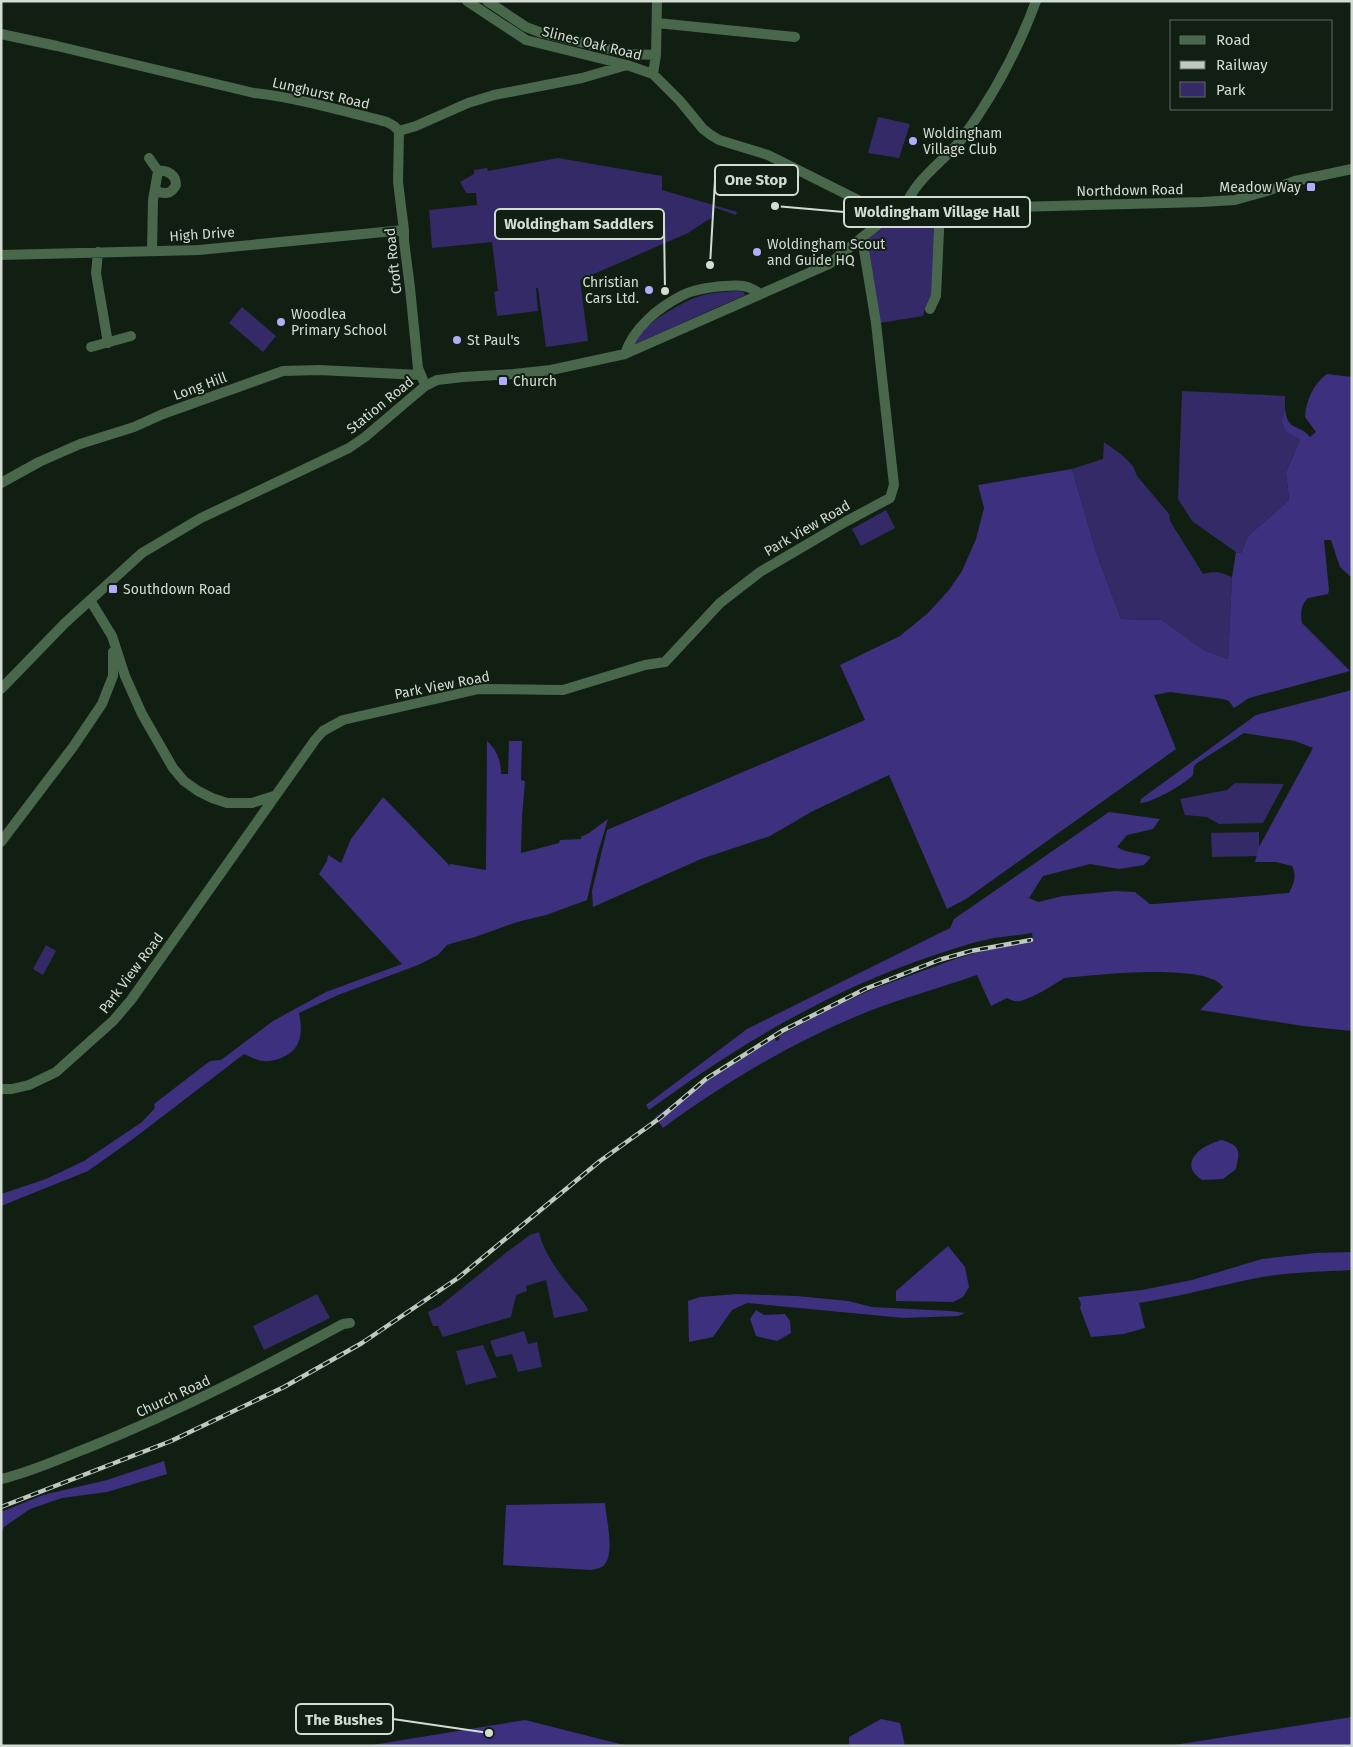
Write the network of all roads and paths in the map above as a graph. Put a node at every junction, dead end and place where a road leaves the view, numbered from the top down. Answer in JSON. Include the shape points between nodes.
{"nodes":[{"id":1,"x":467,"y":1,"type":"edge"},
{"id":2,"x":487,"y":1,"type":"edge"},
{"id":3,"x":657,"y":1,"type":"edge"},
{"id":4,"x":1036,"y":1,"type":"edge"},
{"id":5,"x":657,"y":23,"type":"junction"},
{"id":6,"x":1,"y":34,"type":"edge"},
{"id":7,"x":795,"y":36,"type":"dead end"},
{"id":8,"x":656,"y":56,"type":"junction"},
{"id":9,"x":627,"y":65,"type":"junction"},
{"id":10,"x":653,"y":74,"type":"junction"},
{"id":11,"x":399,"y":131,"type":"junction"},
{"id":12,"x":149,"y":158,"type":"dead end"},
{"id":13,"x":1352,"y":169,"type":"edge"},
{"id":14,"x":158,"y":171,"type":"junction"},
{"id":15,"x":155,"y":191,"type":"junction"},
{"id":16,"x":905,"y":208,"type":"junction"},
{"id":17,"x":940,"y":209,"type":"junction"},
{"id":18,"x":885,"y":218,"type":"junction"},
{"id":19,"x":404,"y":230,"type":"junction"},
{"id":20,"x":862,"y":238,"type":"junction"},
{"id":21,"x":152,"y":251,"type":"junction"},
{"id":22,"x":98,"y":252,"type":"junction"},
{"id":23,"x":1,"y":254,"type":"edge"},
{"id":24,"x":760,"y":294,"type":"junction"},
{"id":25,"x":930,"y":309,"type":"dead end"},
{"id":26,"x":131,"y":336,"type":"dead end"},
{"id":27,"x":108,"y":343,"type":"junction"},
{"id":28,"x":91,"y":348,"type":"dead end"},
{"id":29,"x":625,"y":354,"type":"junction"},
{"id":30,"x":420,"y":375,"type":"junction"},
{"id":31,"x":425,"y":386,"type":"junction"},
{"id":32,"x":1,"y":483,"type":"edge"},
{"id":33,"x":90,"y":600,"type":"junction"},
{"id":34,"x":112,"y":636,"type":"junction"},
{"id":35,"x":1,"y":689,"type":"edge"},
{"id":36,"x":274,"y":796,"type":"junction"},
{"id":37,"x":1,"y":842,"type":"edge"},
{"id":38,"x":1,"y":1089,"type":"edge"},
{"id":39,"x":350,"y":1322,"type":"dead end"},
{"id":40,"x":1,"y":1479,"type":"edge"}],
"edges":[{"from":1,"to":9,"type":"street","name":"Slines Oak Road","via":[[526,40]]},
{"from":2,"to":8,"type":"street","via":[[526,27],[542,33],[630,54]]},
{"from":3,"to":5,"type":"street"},
{"from":4,"to":16,"type":"street","via":[[1002,76],[978,114],[960,140],[908,198]]},
{"from":5,"to":7,"type":"street"},
{"from":5,"to":8,"type":"street"},
{"from":6,"to":11,"type":"street","name":"Lunghurst Road","via":[[338,110],[387,122]]},
{"from":8,"to":10,"type":"street"},
{"from":9,"to":10,"type":"street","name":"Slines Oak Road"},
{"from":9,"to":11,"type":"street","via":[[582,78],[494,95]]},
{"from":10,"to":18,"type":"street","name":"Slines Oak Road","via":[[703,129],[719,140],[768,155],[862,202]]},
{"from":11,"to":19,"type":"street","name":"Croft Road","via":[[398,182]]},
{"from":12,"to":14,"type":"street"},
{"from":13,"to":17,"type":"street","name":"Northdown Road","via":[[1295,181],[1235,200]]},
{"from":14,"to":15,"type":"street"},
{"from":14,"to":15,"type":"street","via":[[173,175],[176,185],[170,192]]},
{"from":15,"to":21,"type":"street"},
{"from":16,"to":17,"type":"street","name":"Northdown Road"},
{"from":16,"to":18,"type":"street","name":"Station Road"},
{"from":17,"to":25,"type":"street","via":[[936,296]]},
{"from":18,"to":20,"type":"street","name":"Station Road"},
{"from":19,"to":21,"type":"street","name":"High Drive","via":[[199,250]]},
{"from":19,"to":30,"type":"street","name":"Croft Road"},
{"from":20,"to":24,"type":"street","name":"Station Road","via":[[829,264]]},
{"from":20,"to":36,"type":"street","name":"Park View Road","via":[[876,323],[894,485],[890,498],[760,572],[720,602],[665,662],[563,690],[479,689],[343,720],[323,731]]},
{"from":21,"to":22,"type":"street","name":"High Drive"},
{"from":22,"to":23,"type":"street","name":"High Drive"},
{"from":22,"to":27,"type":"street","via":[[96,273]]},
{"from":24,"to":29,"type":"street","name":"Station Road"},
{"from":24,"to":29,"type":"street","via":[[752,287],[739,285],[684,294],[647,321],[628,344]]},
{"from":26,"to":27,"type":"street"},
{"from":27,"to":28,"type":"street"},
{"from":29,"to":31,"type":"street","name":"Station Road","via":[[551,370],[437,380]]},
{"from":30,"to":31,"type":"street","name":"Croft Road"},
{"from":30,"to":32,"type":"street","name":"Long Hill","via":[[282,371],[80,444]]},
{"from":31,"to":33,"type":"street","name":"Station Road","via":[[349,448],[201,518],[142,553]]},
{"from":33,"to":34,"type":"street"},
{"from":33,"to":35,"type":"street","name":"Station Road"},
{"from":34,"to":36,"type":"street","via":[[142,714],[184,781],[212,798],[228,802],[252,803]]},
{"from":34,"to":37,"type":"street","via":[[113,676],[102,704]]},
{"from":36,"to":38,"type":"street","name":"Park View Road","via":[[113,1021],[56,1072],[29,1085]]},
{"from":39,"to":40,"type":"street","name":"Church Road","via":[[144,1425]]}]}
